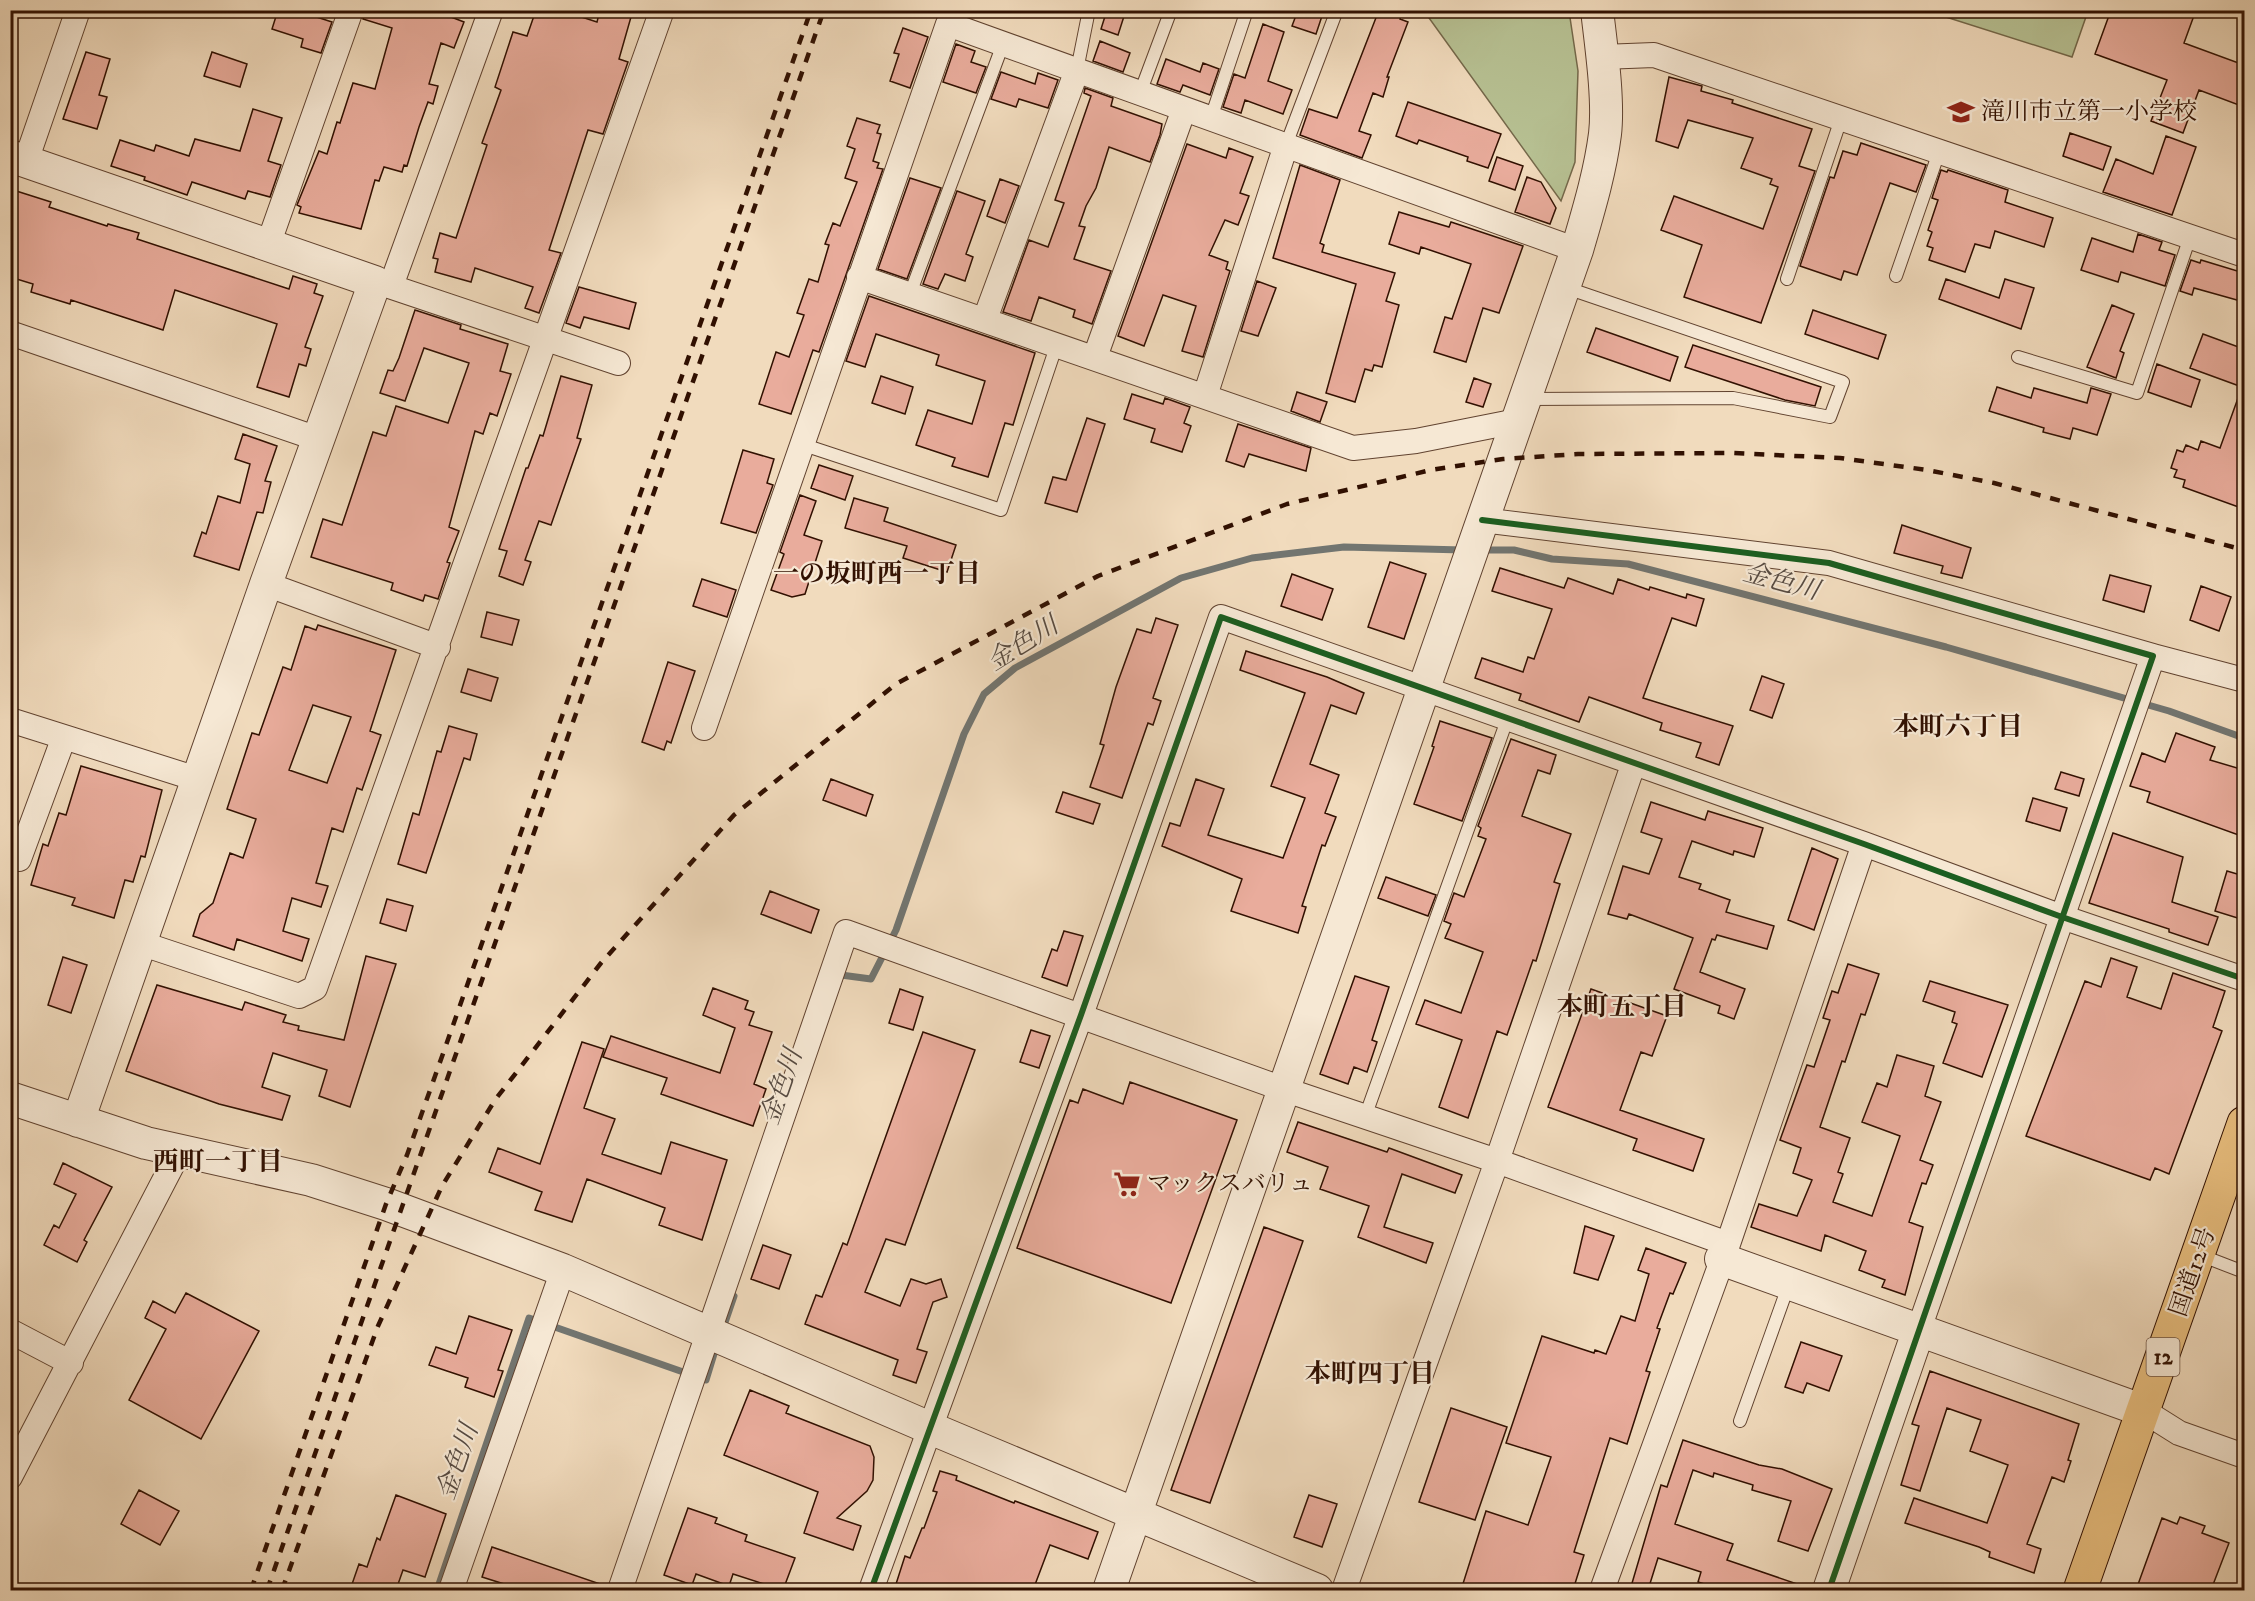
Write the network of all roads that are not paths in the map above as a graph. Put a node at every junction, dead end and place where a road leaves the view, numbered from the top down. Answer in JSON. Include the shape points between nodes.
{"nodes":[{"id":1,"x":78,"y":10,"type":"edge"},
{"id":2,"x":351,"y":10,"type":"edge"},
{"id":3,"x":491,"y":10,"type":"edge"},
{"id":4,"x":662,"y":10,"type":"edge"},
{"id":5,"x":1089,"y":10,"type":"edge"},
{"id":6,"x":1171,"y":10,"type":"edge"},
{"id":7,"x":1247,"y":10,"type":"edge"},
{"id":8,"x":1337,"y":10,"type":"edge"},
{"id":9,"x":1596,"y":10,"type":"edge"},
{"id":10,"x":1003,"y":44,"type":"junction"},
{"id":11,"x":1602,"y":57,"type":"junction"},
{"id":12,"x":1077,"y":70,"type":"junction"},
{"id":13,"x":1140,"y":93,"type":"junction"},
{"id":14,"x":1184,"y":109,"type":"junction"},
{"id":15,"x":1211,"y":118,"type":"junction"},
{"id":16,"x":1841,"y":119,"type":"junction"},
{"id":17,"x":1286,"y":145,"type":"junction"},
{"id":18,"x":1939,"y":152,"type":"junction"},
{"id":19,"x":18,"y":158,"type":"edge"},
{"id":20,"x":2190,"y":237,"type":"junction"},
{"id":21,"x":268,"y":245,"type":"junction"},
{"id":22,"x":1577,"y":250,"type":"junction"},
{"id":23,"x":2244,"y":255,"type":"edge"},
{"id":24,"x":1896,"y":276,"type":"dead end"},
{"id":25,"x":859,"y":277,"type":"junction"},
{"id":26,"x":1787,"y":279,"type":"dead end"},
{"id":27,"x":383,"y":284,"type":"junction"},
{"id":28,"x":1564,"y":286,"type":"junction"},
{"id":29,"x":910,"y":294,"type":"junction"},
{"id":30,"x":985,"y":319,"type":"junction"},
{"id":31,"x":10,"y":333,"type":"edge"},
{"id":32,"x":546,"y":339,"type":"junction"},
{"id":33,"x":1057,"y":344,"type":"junction"},
{"id":34,"x":1095,"y":357,"type":"junction"},
{"id":35,"x":2018,"y":357,"type":"dead end"},
{"id":36,"x":618,"y":363,"type":"dead end"},
{"id":37,"x":1205,"y":396,"type":"junction"},
{"id":38,"x":1520,"y":410,"type":"junction"},
{"id":39,"x":318,"y":439,"type":"junction"},
{"id":40,"x":801,"y":444,"type":"junction"},
{"id":41,"x":1482,"y":520,"type":"junction"},
{"id":42,"x":266,"y":584,"type":"junction"},
{"id":43,"x":438,"y":647,"type":"junction"},
{"id":44,"x":2153,"y":656,"type":"junction"},
{"id":45,"x":2244,"y":680,"type":"edge"},
{"id":46,"x":1424,"y":691,"type":"junction"},
{"id":47,"x":10,"y":720,"type":"edge"},
{"id":48,"x":1507,"y":720,"type":"junction"},
{"id":49,"x":704,"y":728,"type":"dead end"},
{"id":50,"x":64,"y":737,"type":"junction"},
{"id":51,"x":1634,"y":765,"type":"junction"},
{"id":52,"x":197,"y":779,"type":"junction"},
{"id":53,"x":1864,"y":844,"type":"junction"},
{"id":54,"x":10,"y":856,"type":"edge"},
{"id":55,"x":2062,"y":917,"type":"junction"},
{"id":56,"x":140,"y":943,"type":"junction"},
{"id":57,"x":2244,"y":979,"type":"edge"},
{"id":58,"x":1081,"y":1015,"type":"junction"},
{"id":59,"x":1283,"y":1089,"type":"junction"},
{"id":60,"x":10,"y":1098,"type":"edge"},
{"id":61,"x":1365,"y":1117,"type":"junction"},
{"id":62,"x":78,"y":1121,"type":"junction"},
{"id":63,"x":2244,"y":1123,"type":"edge"},
{"id":64,"x":179,"y":1152,"type":"junction"},
{"id":65,"x":1497,"y":1161,"type":"junction"},
{"id":66,"x":1724,"y":1251,"type":"junction"},
{"id":67,"x":2198,"y":1255,"type":"junction"},
{"id":68,"x":562,"y":1270,"type":"junction"},
{"id":69,"x":2244,"y":1272,"type":"edge"},
{"id":70,"x":1789,"y":1282,"type":"junction"},
{"id":71,"x":1919,"y":1329,"type":"junction"},
{"id":72,"x":10,"y":1331,"type":"edge"},
{"id":73,"x":710,"y":1334,"type":"junction"},
{"id":74,"x":71,"y":1363,"type":"junction"},
{"id":75,"x":2144,"y":1411,"type":"junction"},
{"id":76,"x":1740,"y":1421,"type":"dead end"},
{"id":77,"x":930,"y":1428,"type":"junction"},
{"id":78,"x":2244,"y":1456,"type":"edge"},
{"id":79,"x":10,"y":1477,"type":"edge"},
{"id":80,"x":1136,"y":1514,"type":"junction"},
{"id":81,"x":451,"y":1590,"type":"edge"},
{"id":82,"x":620,"y":1590,"type":"edge"},
{"id":83,"x":871,"y":1590,"type":"edge"},
{"id":84,"x":1109,"y":1590,"type":"edge"},
{"id":85,"x":1317,"y":1590,"type":"edge"},
{"id":86,"x":1344,"y":1590,"type":"edge"},
{"id":87,"x":1602,"y":1590,"type":"edge"},
{"id":88,"x":1829,"y":1590,"type":"edge"},
{"id":89,"x":2080,"y":1590,"type":"edge"}],
"edges":[{"from":1,"to":19,"type":"street"},
{"from":2,"to":21,"type":"street"},
{"from":3,"to":27,"type":"street"},
{"from":4,"to":32,"type":"street"},
{"from":5,"to":12,"type":"lane"},
{"from":6,"to":13,"type":"lane"},
{"from":7,"to":15,"type":"lane"},
{"from":8,"to":17,"type":"lane"},
{"from":9,"to":11,"type":"street"},
{"from":10,"to":12,"type":"street"},
{"from":10,"to":25,"type":"street","via":[[948,24]]},
{"from":10,"to":29,"type":"lane"},
{"from":11,"to":16,"type":"street","via":[[1654,55]]},
{"from":11,"to":22,"type":"street","via":[[1605,132]]},
{"from":12,"to":13,"type":"street"},
{"from":12,"to":30,"type":"street"},
{"from":13,"to":14,"type":"street"},
{"from":14,"to":15,"type":"street"},
{"from":14,"to":34,"type":"street"},
{"from":15,"to":17,"type":"street"},
{"from":16,"to":18,"type":"street"},
{"from":16,"to":26,"type":"lane"},
{"from":17,"to":22,"type":"street"},
{"from":17,"to":37,"type":"street"},
{"from":18,"to":20,"type":"street"},
{"from":18,"to":24,"type":"lane"},
{"from":19,"to":21,"type":"street"},
{"from":20,"to":23,"type":"street"},
{"from":20,"to":35,"type":"lane","via":[[2137,393]]},
{"from":21,"to":27,"type":"street"},
{"from":22,"to":28,"type":"street"},
{"from":25,"to":29,"type":"street"},
{"from":25,"to":40,"type":"street"},
{"from":27,"to":32,"type":"street"},
{"from":27,"to":39,"type":"street"},
{"from":28,"to":38,"type":"street"},
{"from":28,"to":38,"type":"lane","via":[[1843,382],[1834,408],[1830,417],[1733,398]]},
{"from":29,"to":30,"type":"street"},
{"from":30,"to":33,"type":"street"},
{"from":31,"to":39,"type":"street"},
{"from":32,"to":36,"type":"street"},
{"from":32,"to":43,"type":"street"},
{"from":33,"to":34,"type":"street"},
{"from":33,"to":40,"type":"lane","via":[[1001,510]]},
{"from":34,"to":37,"type":"street"},
{"from":37,"to":38,"type":"street","via":[[1353,448],[1416,441]]},
{"from":38,"to":41,"type":"street"},
{"from":39,"to":42,"type":"street"},
{"from":40,"to":49,"type":"street"},
{"from":41,"to":44,"type":"street","via":[[1829,563]]},
{"from":41,"to":46,"type":"street"},
{"from":42,"to":43,"type":"street"},
{"from":42,"to":52,"type":"street"},
{"from":43,"to":56,"type":"street","via":[[315,988],[299,996]]},
{"from":44,"to":45,"type":"street"},
{"from":44,"to":55,"type":"street"},
{"from":46,"to":48,"type":"street"},
{"from":46,"to":58,"type":"street","via":[[1221,617]]},
{"from":46,"to":59,"type":"street"},
{"from":47,"to":50,"type":"street"},
{"from":48,"to":51,"type":"street"},
{"from":48,"to":61,"type":"lane"},
{"from":50,"to":52,"type":"street"},
{"from":50,"to":54,"type":"street","via":[[19,859]]},
{"from":51,"to":53,"type":"street"},
{"from":51,"to":65,"type":"street"},
{"from":52,"to":56,"type":"street"},
{"from":53,"to":55,"type":"street"},
{"from":53,"to":66,"type":"street"},
{"from":55,"to":57,"type":"street"},
{"from":55,"to":71,"type":"street"},
{"from":56,"to":62,"type":"street"},
{"from":58,"to":59,"type":"street"},
{"from":58,"to":73,"type":"street","via":[[846,932]]},
{"from":58,"to":77,"type":"street"},
{"from":59,"to":61,"type":"street"},
{"from":59,"to":80,"type":"street"},
{"from":60,"to":62,"type":"street"},
{"from":61,"to":65,"type":"street"},
{"from":62,"to":64,"type":"street"},
{"from":63,"to":67,"type":"highway","name":"国道12号","number":"12"},
{"from":64,"to":68,"type":"street","via":[[311,1180]]},
{"from":64,"to":74,"type":"street"},
{"from":65,"to":66,"type":"street"},
{"from":65,"to":86,"type":"street"},
{"from":66,"to":70,"type":"street"},
{"from":66,"to":87,"type":"street"},
{"from":67,"to":69,"type":"lane"},
{"from":67,"to":75,"type":"highway","name":"国道12号","number":"12"},
{"from":68,"to":73,"type":"street"},
{"from":68,"to":81,"type":"street"},
{"from":70,"to":71,"type":"street"},
{"from":70,"to":76,"type":"lane"},
{"from":71,"to":75,"type":"street"},
{"from":71,"to":88,"type":"street"},
{"from":72,"to":74,"type":"street"},
{"from":73,"to":77,"type":"street"},
{"from":73,"to":82,"type":"street"},
{"from":74,"to":79,"type":"street"},
{"from":75,"to":78,"type":"street","via":[[2179,1433]]},
{"from":75,"to":89,"type":"highway","name":"国道12号","number":"12"},
{"from":77,"to":80,"type":"street"},
{"from":77,"to":83,"type":"street"},
{"from":80,"to":84,"type":"street"},
{"from":80,"to":85,"type":"street"}]}
